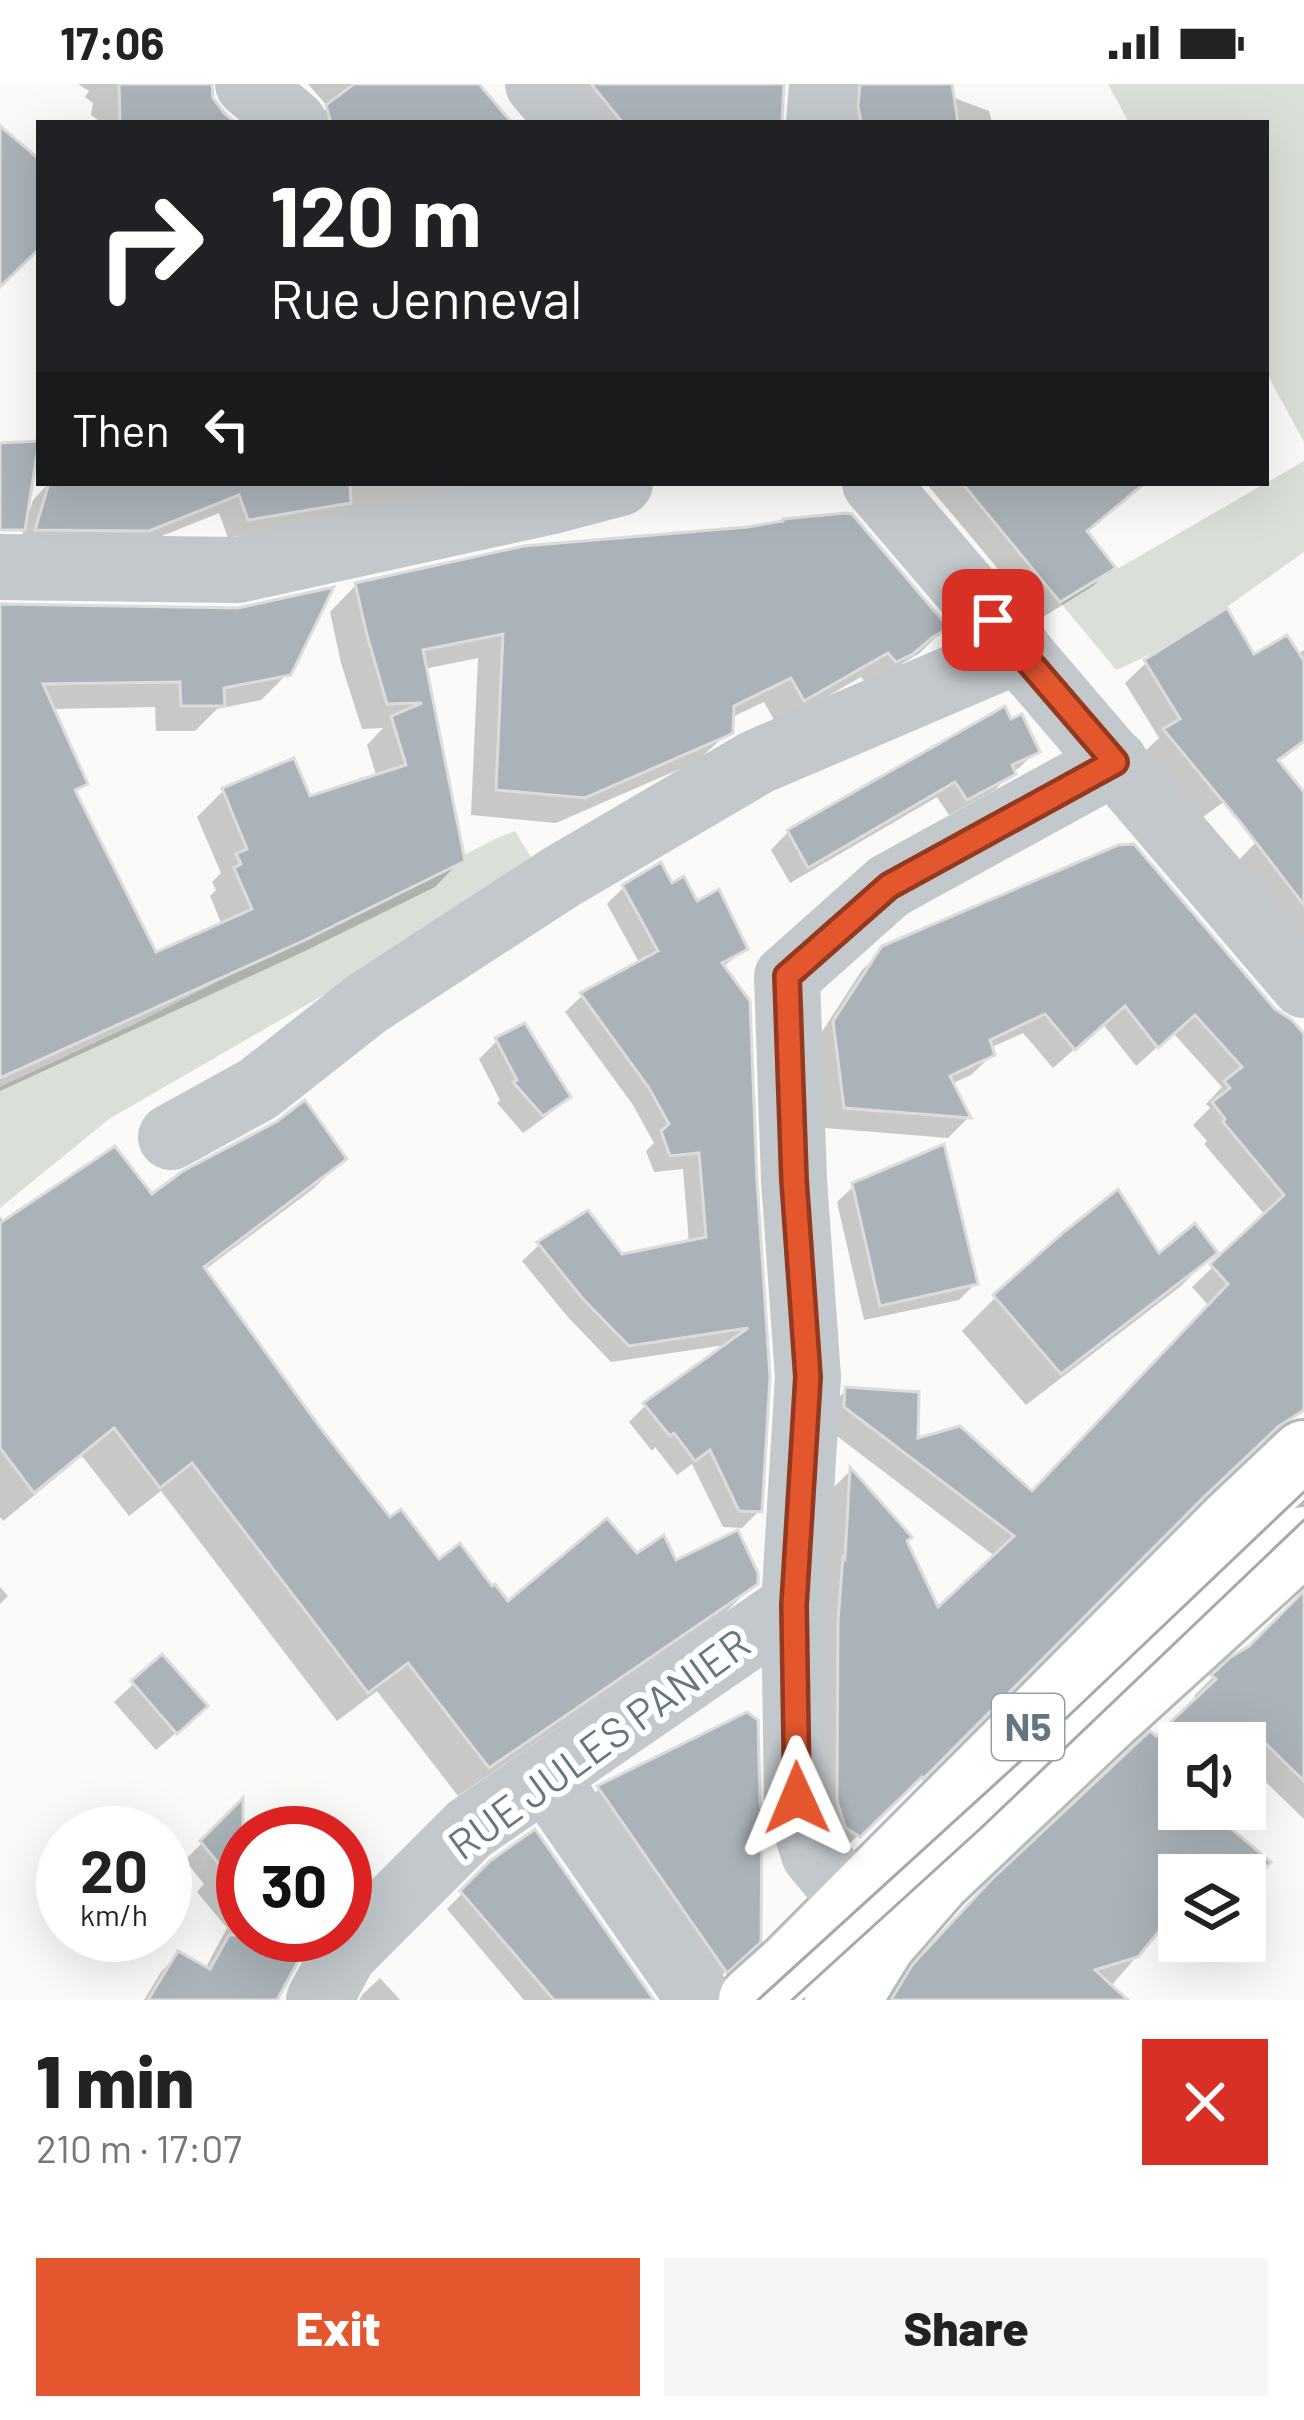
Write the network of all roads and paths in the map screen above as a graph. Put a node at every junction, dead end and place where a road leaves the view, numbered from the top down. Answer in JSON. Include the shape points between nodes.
{"nodes":[{"id":1,"x":248,"y":84,"type":"edge"},
{"id":2,"x":538,"y":84,"type":"edge"},
{"id":3,"x":822,"y":84,"type":"edge"},
{"id":4,"x":290,"y":120,"type":"edge"},
{"id":5,"x":568,"y":120,"type":"edge"},
{"id":6,"x":819,"y":120,"type":"edge"},
{"id":7,"x":594,"y":486,"type":"edge"},
{"id":8,"x":878,"y":486,"type":"edge"},
{"id":9,"x":542,"y":492,"type":"edge"},
{"id":10,"x":0,"y":567,"type":"edge"},
{"id":11,"x":1019,"y":650,"type":"junction"},
{"id":12,"x":1115,"y":762,"type":"junction"},
{"id":13,"x":1304,"y":985,"type":"edge"},
{"id":14,"x":171,"y":1137,"type":"dead end"},
{"id":15,"x":1304,"y":1454,"type":"edge"},
{"id":16,"x":1304,"y":1540,"type":"edge"},
{"id":17,"x":794,"y":1605,"type":"junction"},
{"id":18,"x":545,"y":1777,"type":"junction"},
{"id":19,"x":868,"y":1922,"type":"junction"},
{"id":20,"x":319,"y":2000,"type":"edge"},
{"id":21,"x":700,"y":2000,"type":"edge"},
{"id":22,"x":752,"y":2000,"type":"edge"},
{"id":23,"x":838,"y":2000,"type":"edge"}],
"edges":[{"from":1,"to":4,"type":"street"},
{"from":2,"to":5,"type":"street"},
{"from":3,"to":6,"type":"street"},
{"from":7,"to":9,"type":"street"},
{"from":8,"to":11,"type":"street"},
{"from":9,"to":10,"type":"street","via":[[238,570]]},
{"from":11,"to":12,"type":"street"},
{"from":11,"to":14,"type":"street","via":[[758,762],[561,877],[366,1004],[258,1089]]},
{"from":12,"to":13,"type":"street"},
{"from":12,"to":17,"type":"street","via":[[889,886],[787,976],[808,1377]]},
{"from":15,"to":19,"type":"main road","number":"N5","via":[[1231,1523]]},
{"from":16,"to":19,"type":"main road","number":"N5","via":[[938,1880]]},
{"from":17,"to":18,"type":"street","name":"RUE JULES PANIER"},
{"from":17,"to":19,"type":"street","via":[[797,1798],[814,1854]]},
{"from":18,"to":20,"type":"street","name":"RUE JULES PANIER","via":[[469,1829],[344,1954]]},
{"from":18,"to":21,"type":"street"},
{"from":19,"to":22,"type":"main road","number":"N5","via":[[791,1965]]},
{"from":19,"to":23,"type":"main road","number":"N5","via":[[857,1984]]}]}
